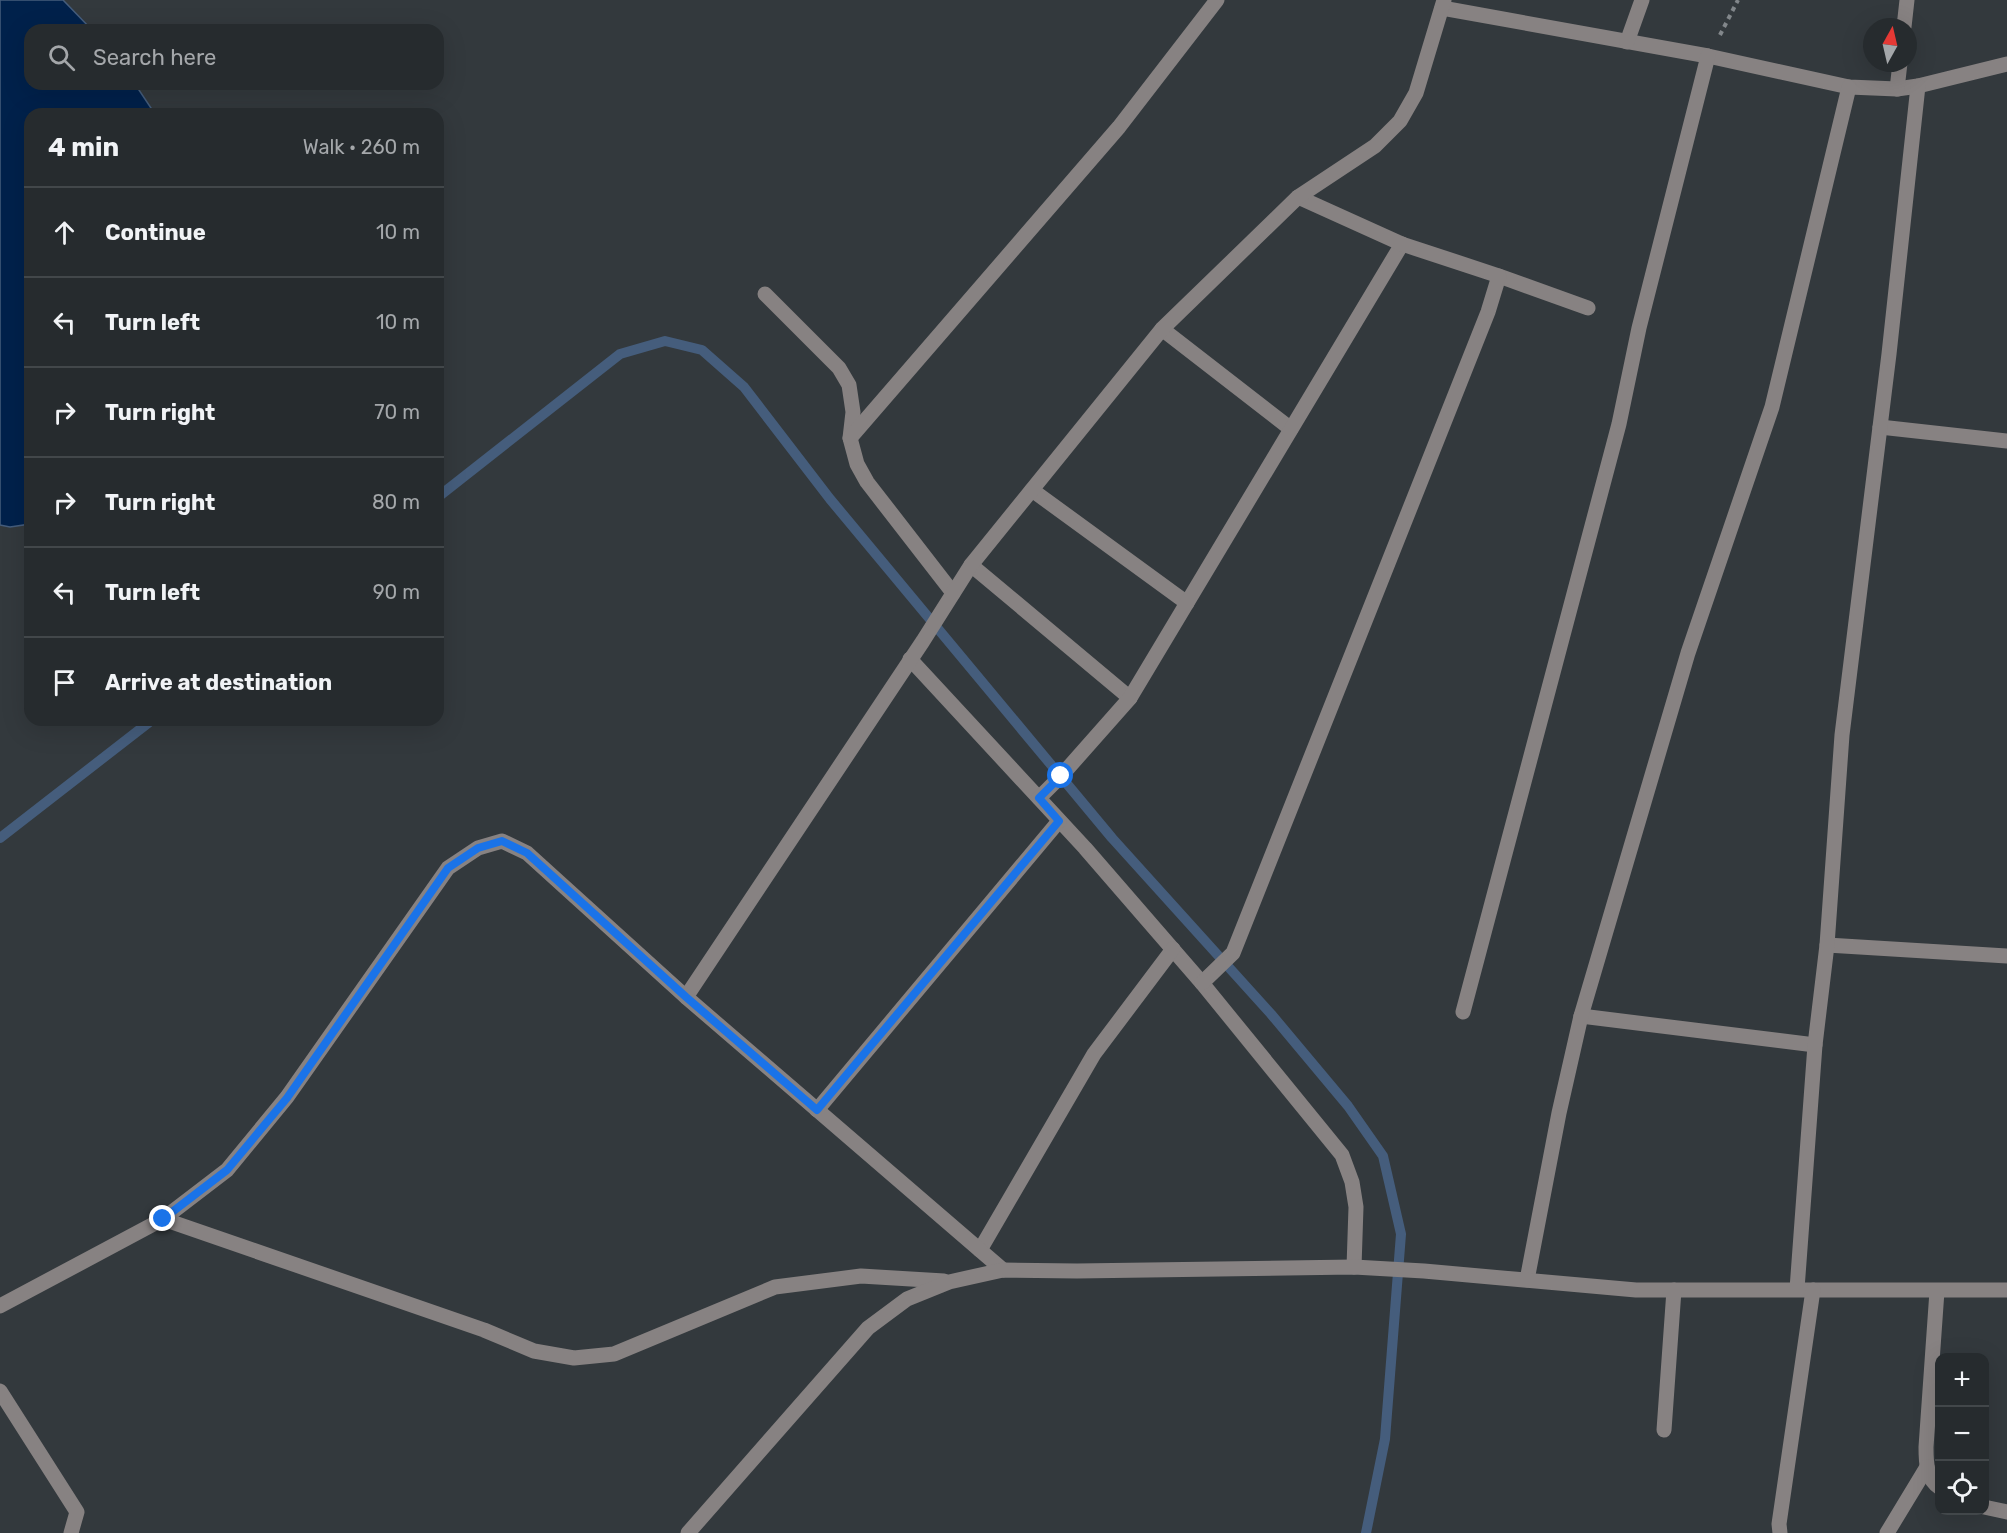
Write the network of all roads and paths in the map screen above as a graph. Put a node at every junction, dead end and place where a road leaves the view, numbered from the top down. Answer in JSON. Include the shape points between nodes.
{"nodes":[{"id":1,"x":1217,"y":0,"type":"edge"},
{"id":2,"x":1641,"y":0,"type":"edge"},
{"id":3,"x":1738,"y":0,"type":"edge"},
{"id":4,"x":1907,"y":0,"type":"edge"},
{"id":5,"x":1443,"y":4,"type":"edge"},
{"id":6,"x":1905,"y":18,"type":"edge"},
{"id":7,"x":1627,"y":42,"type":"junction"},
{"id":8,"x":1704,"y":56,"type":"junction"},
{"id":9,"x":2007,"y":64,"type":"edge"},
{"id":10,"x":1899,"y":72,"type":"edge"},
{"id":11,"x":1918,"y":86,"type":"junction"},
{"id":12,"x":1849,"y":87,"type":"junction"},
{"id":13,"x":1897,"y":89,"type":"junction"},
{"id":14,"x":1298,"y":197,"type":"junction"},
{"id":15,"x":1402,"y":244,"type":"junction"},
{"id":16,"x":1499,"y":276,"type":"junction"},
{"id":17,"x":765,"y":294,"type":"dead end"},
{"id":18,"x":1588,"y":308,"type":"dead end"},
{"id":19,"x":1162,"y":329,"type":"junction"},
{"id":20,"x":1880,"y":427,"type":"junction"},
{"id":21,"x":1291,"y":429,"type":"junction"},
{"id":22,"x":850,"y":438,"type":"junction"},
{"id":23,"x":2007,"y":441,"type":"edge"},
{"id":24,"x":1032,"y":490,"type":"junction"},
{"id":25,"x":971,"y":565,"type":"junction"},
{"id":26,"x":952,"y":593,"type":"junction"},
{"id":27,"x":1187,"y":603,"type":"junction"},
{"id":28,"x":910,"y":659,"type":"junction"},
{"id":29,"x":1130,"y":698,"type":"junction"},
{"id":30,"x":1039,"y":798,"type":"junction"},
{"id":31,"x":1059,"y":821,"type":"junction"},
{"id":32,"x":1827,"y":945,"type":"junction"},
{"id":33,"x":1173,"y":949,"type":"junction"},
{"id":34,"x":2007,"y":956,"type":"edge"},
{"id":35,"x":1207,"y":979,"type":"junction"},
{"id":36,"x":686,"y":997,"type":"junction"},
{"id":37,"x":1463,"y":1012,"type":"dead end"},
{"id":38,"x":1581,"y":1016,"type":"junction"},
{"id":39,"x":1815,"y":1045,"type":"junction"},
{"id":40,"x":817,"y":1110,"type":"junction"},
{"id":41,"x":163,"y":1219,"type":"junction"},
{"id":42,"x":980,"y":1250,"type":"junction"},
{"id":43,"x":1354,"y":1267,"type":"junction"},
{"id":44,"x":1003,"y":1270,"type":"junction"},
{"id":45,"x":1527,"y":1280,"type":"junction"},
{"id":46,"x":949,"y":1282,"type":"junction"},
{"id":47,"x":1797,"y":1289,"type":"junction"},
{"id":48,"x":1674,"y":1290,"type":"junction"},
{"id":49,"x":1813,"y":1290,"type":"junction"},
{"id":50,"x":2007,"y":1290,"type":"edge"},
{"id":51,"x":1937,"y":1291,"type":"junction"},
{"id":52,"x":0,"y":1306,"type":"edge"},
{"id":53,"x":0,"y":1391,"type":"edge"},
{"id":54,"x":1664,"y":1430,"type":"dead end"},
{"id":55,"x":1926,"y":1467,"type":"junction"},
{"id":56,"x":1935,"y":1485,"type":"edge"},
{"id":57,"x":1989,"y":1508,"type":"edge"},
{"id":58,"x":2007,"y":1512,"type":"edge"},
{"id":59,"x":71,"y":1533,"type":"edge"},
{"id":60,"x":688,"y":1533,"type":"edge"},
{"id":61,"x":1780,"y":1533,"type":"edge"},
{"id":62,"x":1887,"y":1533,"type":"edge"}],
"edges":[{"from":1,"to":22,"type":"street","via":[[1119,127]]},
{"from":2,"to":7,"type":"street"},
{"from":3,"to":8,"type":"path"},
{"from":4,"to":6,"type":"street"},
{"from":5,"to":7,"type":"street"},
{"from":5,"to":14,"type":"street","via":[[1416,93],[1400,120],[1375,146]]},
{"from":7,"to":8,"type":"street"},
{"from":8,"to":12,"type":"street"},
{"from":8,"to":37,"type":"street","via":[[1619,424]]},
{"from":9,"to":11,"type":"street"},
{"from":10,"to":13,"type":"street"},
{"from":11,"to":13,"type":"street"},
{"from":11,"to":20,"type":"street"},
{"from":12,"to":13,"type":"street"},
{"from":12,"to":38,"type":"street","via":[[1772,407],[1688,653]]},
{"from":14,"to":15,"type":"street"},
{"from":14,"to":19,"type":"street"},
{"from":15,"to":16,"type":"street"},
{"from":15,"to":21,"type":"street"},
{"from":16,"to":18,"type":"street"},
{"from":16,"to":35,"type":"street","via":[[1233,953]]},
{"from":17,"to":22,"type":"street","via":[[844,376],[853,412]]},
{"from":19,"to":21,"type":"street"},
{"from":19,"to":24,"type":"street"},
{"from":20,"to":23,"type":"street"},
{"from":20,"to":32,"type":"street","via":[[1842,735]]},
{"from":21,"to":27,"type":"street"},
{"from":22,"to":26,"type":"street","via":[[867,482]]},
{"from":24,"to":25,"type":"street"},
{"from":24,"to":27,"type":"street"},
{"from":25,"to":26,"type":"street"},
{"from":25,"to":29,"type":"street"},
{"from":26,"to":28,"type":"street"},
{"from":27,"to":29,"type":"street"},
{"from":28,"to":30,"type":"street"},
{"from":28,"to":36,"type":"street"},
{"from":29,"to":30,"type":"street"},
{"from":30,"to":31,"type":"street"},
{"from":31,"to":33,"type":"street"},
{"from":31,"to":40,"type":"street"},
{"from":32,"to":34,"type":"street"},
{"from":32,"to":39,"type":"street"},
{"from":33,"to":35,"type":"street"},
{"from":33,"to":42,"type":"street","via":[[1094,1054]]},
{"from":35,"to":43,"type":"street","via":[[1342,1155],[1353,1182],[1356,1207]]},
{"from":36,"to":40,"type":"street"},
{"from":36,"to":41,"type":"street","via":[[527,853],[502,841],[478,848],[448,868],[287,1098],[227,1170]]},
{"from":38,"to":39,"type":"street"},
{"from":38,"to":45,"type":"street"},
{"from":39,"to":47,"type":"street"},
{"from":40,"to":42,"type":"street"},
{"from":41,"to":46,"type":"street","via":[[473,1326],[534,1351],[574,1358],[614,1354],[775,1287],[861,1276]]},
{"from":41,"to":52,"type":"street"},
{"from":42,"to":44,"type":"street"},
{"from":43,"to":44,"type":"street"},
{"from":43,"to":45,"type":"street"},
{"from":44,"to":46,"type":"street"},
{"from":45,"to":48,"type":"street"},
{"from":46,"to":60,"type":"street","via":[[907,1299],[868,1328]]},
{"from":47,"to":48,"type":"street"},
{"from":47,"to":49,"type":"street"},
{"from":48,"to":54,"type":"street"},
{"from":49,"to":51,"type":"street"},
{"from":49,"to":61,"type":"street"},
{"from":50,"to":51,"type":"street"},
{"from":51,"to":55,"type":"street"},
{"from":53,"to":59,"type":"street","via":[[77,1512]]},
{"from":55,"to":56,"type":"street"},
{"from":55,"to":62,"type":"street"},
{"from":57,"to":58,"type":"street"}]}
